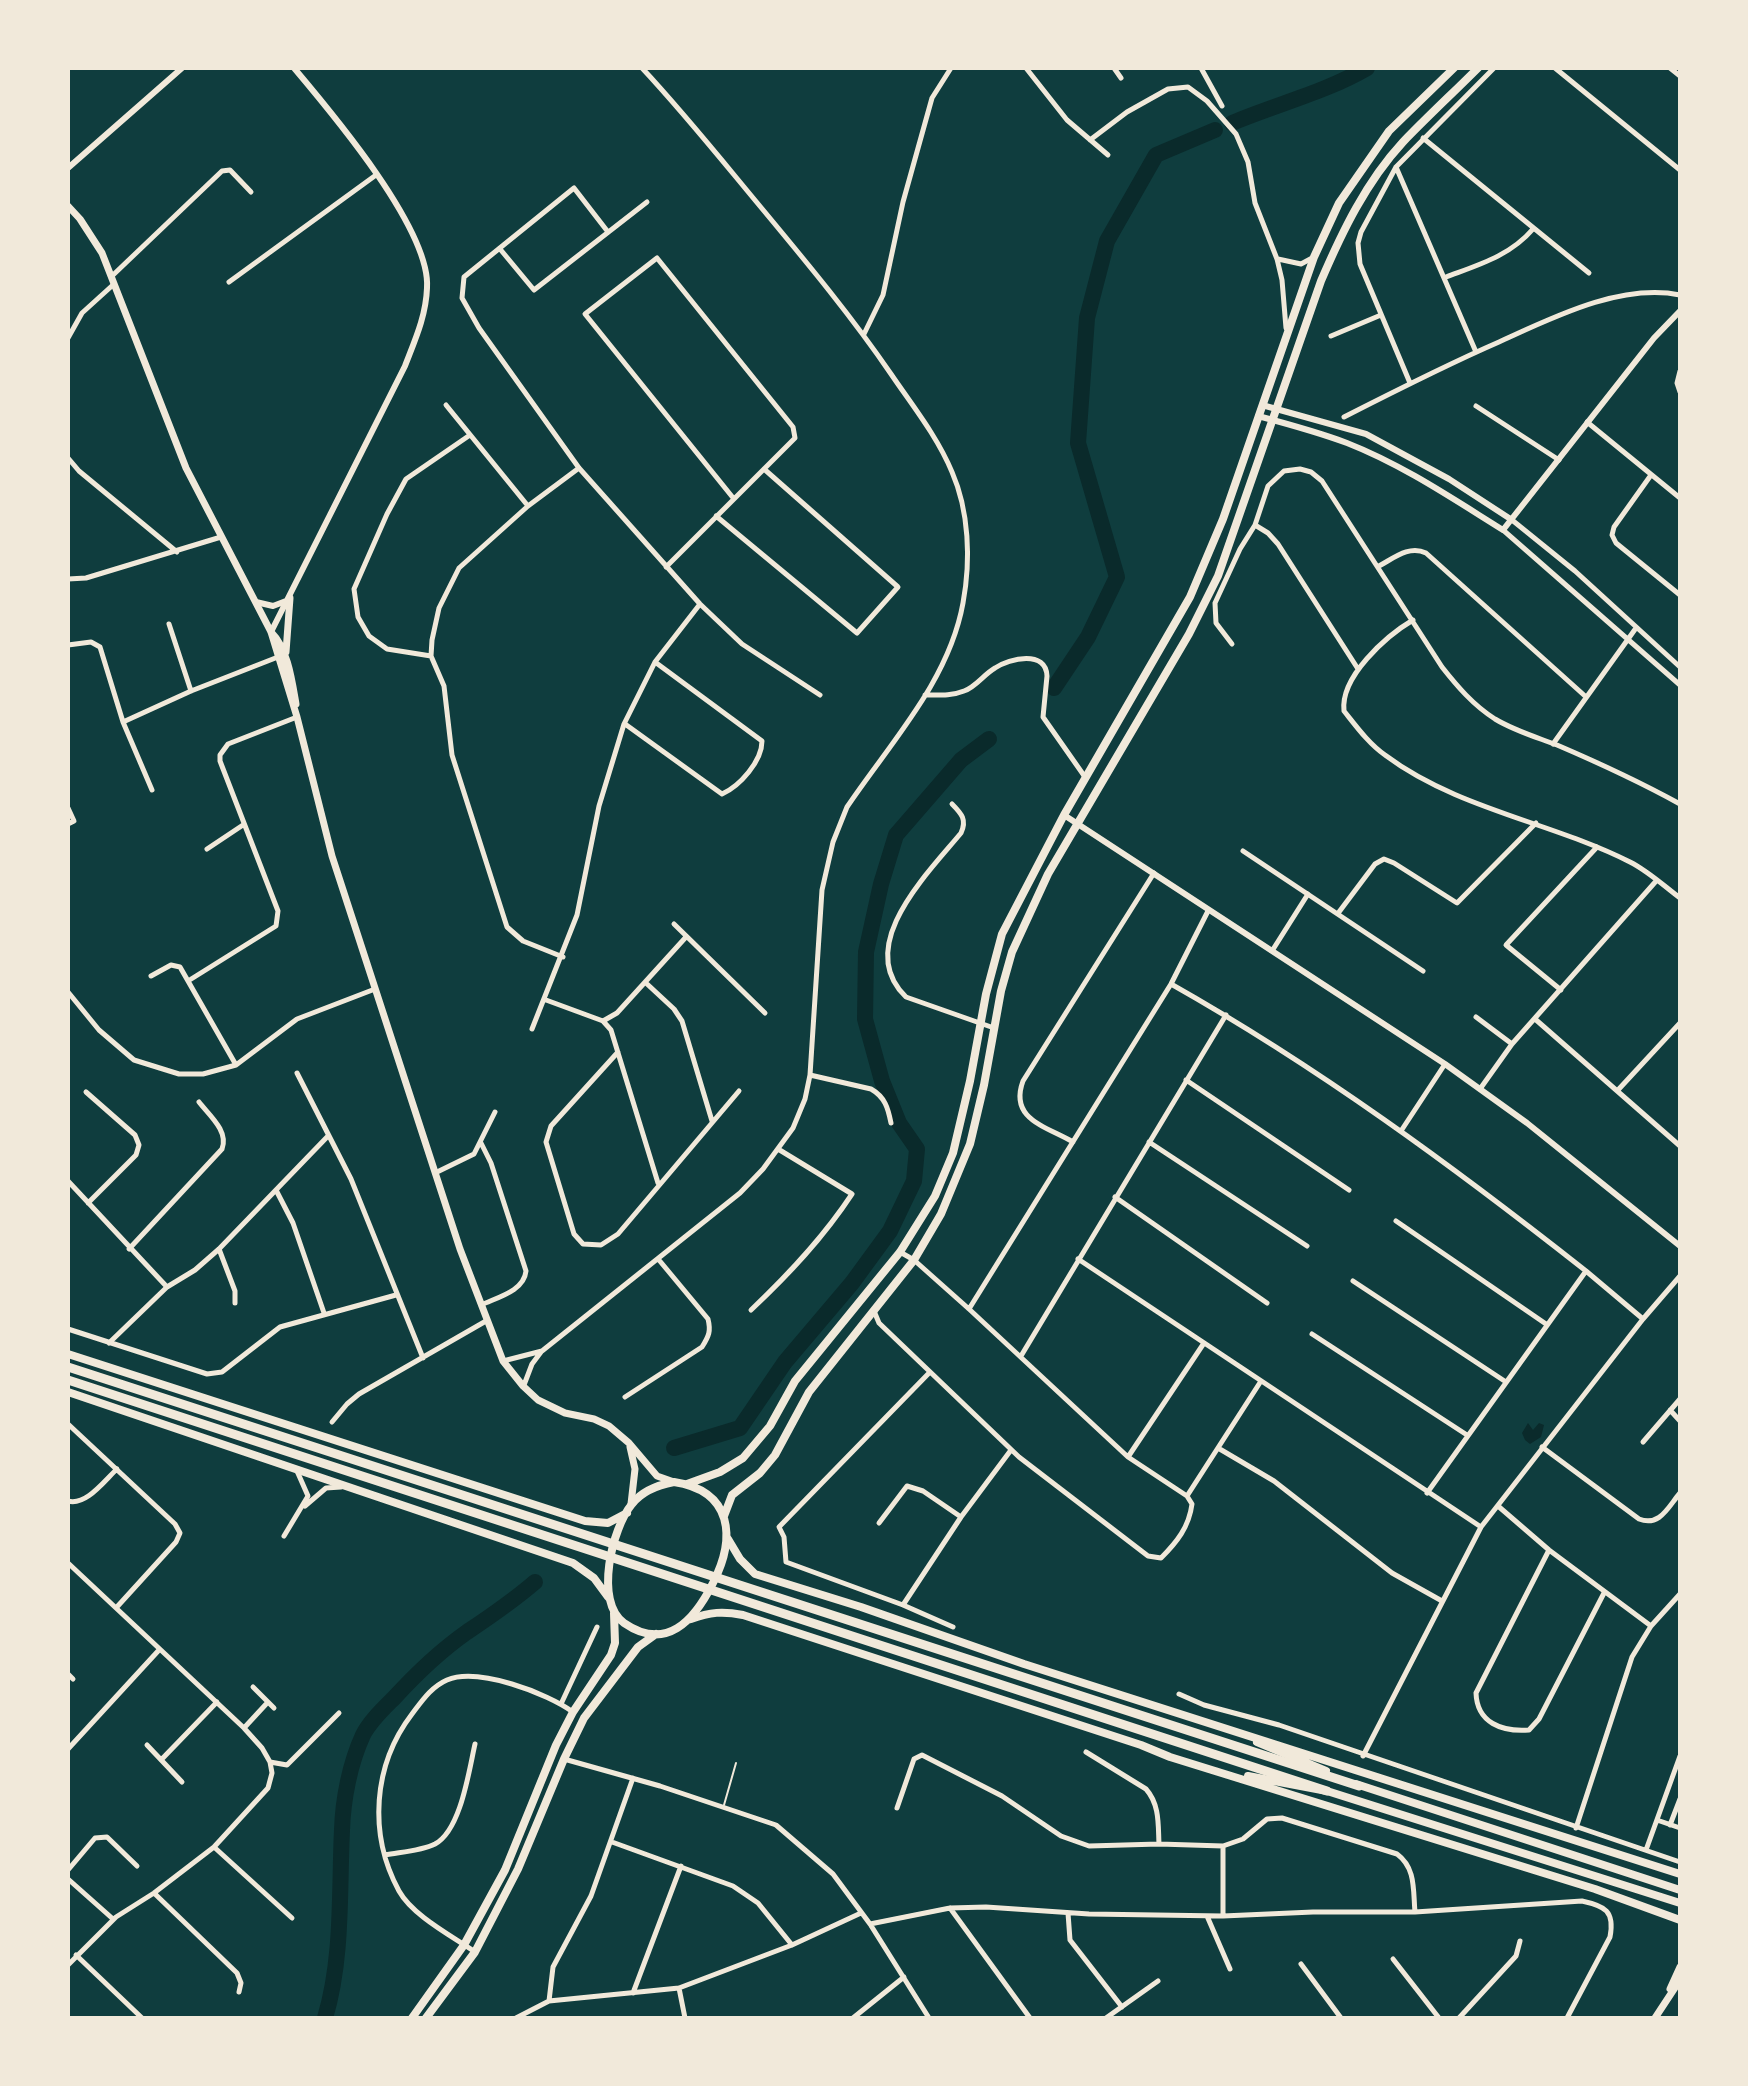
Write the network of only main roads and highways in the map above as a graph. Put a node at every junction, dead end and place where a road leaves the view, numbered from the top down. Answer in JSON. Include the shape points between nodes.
{"nodes":[{"id":1,"x":1454,"y":68,"type":"edge"},
{"id":2,"x":1478,"y":68,"type":"edge"},
{"id":3,"x":68,"y":206,"type":"edge"},
{"id":4,"x":290,"y":598,"type":"road end"},
{"id":5,"x":282,"y":659,"type":"junction"},
{"id":6,"x":68,"y":1354,"type":"edge"},
{"id":7,"x":68,"y":1367,"type":"edge"},
{"id":8,"x":68,"y":1380,"type":"edge"},
{"id":9,"x":68,"y":1392,"type":"edge"},
{"id":10,"x":629,"y":1443,"type":"junction"},
{"id":11,"x":674,"y":1482,"type":"junction"},
{"id":12,"x":687,"y":1484,"type":"junction"},
{"id":13,"x":629,"y":1509,"type":"junction"},
{"id":14,"x":724,"y":1516,"type":"junction"},
{"id":15,"x":728,"y":1539,"type":"junction"},
{"id":16,"x":608,"y":1597,"type":"junction"},
{"id":17,"x":614,"y":1613,"type":"junction"},
{"id":18,"x":691,"y":1619,"type":"junction"},
{"id":19,"x":656,"y":1634,"type":"junction"},
{"id":20,"x":1220,"y":1725,"type":"junction"},
{"id":21,"x":1170,"y":1757,"type":"junction"},
{"id":22,"x":1359,"y":1786,"type":"junction"},
{"id":23,"x":1327,"y":1791,"type":"junction"},
{"id":24,"x":1680,"y":1874,"type":"edge"},
{"id":25,"x":1680,"y":1890,"type":"edge"},
{"id":26,"x":1680,"y":1903,"type":"edge"},
{"id":27,"x":1680,"y":1920,"type":"edge"},
{"id":28,"x":1680,"y":1967,"type":"edge"},
{"id":29,"x":1680,"y":1980,"type":"edge"},
{"id":30,"x":1664,"y":2002,"type":"junction"},
{"id":31,"x":1658,"y":2017,"type":"edge"},
{"id":32,"x":412,"y":2018,"type":"edge"},
{"id":33,"x":426,"y":2018,"type":"edge"}],
"edges":[{"from":1,"to":12,"type":"main road","via":[[1389,131],[1339,203],[1314,257],[1223,519],[1190,597],[1002,934],[953,1153],[935,1196],[900,1252],[795,1381],[770,1426],[743,1458]]},
{"from":2,"to":14,"type":"main road","via":[[1402,144],[1340,235],[1218,576],[1021,930],[1001,991],[970,1144],[941,1214],[914,1260],[809,1392],[775,1455],[732,1495]]},
{"from":3,"to":5,"type":"main road","via":[[95,241],[186,468],[278,638]]},
{"from":4,"to":5,"type":"main road"},
{"from":5,"to":10,"type":"main road","via":[[332,856],[435,1173],[503,1361],[547,1405],[609,1426]]},
{"from":6,"to":13,"type":"main road","via":[[585,1521],[608,1523]]},
{"from":7,"to":22,"type":"highway"},
{"from":8,"to":23,"type":"highway"},
{"from":9,"to":16,"type":"main road","via":[[573,1563]]},
{"from":10,"to":11,"type":"main road","via":[[657,1476]]},
{"from":10,"to":13,"type":"main road","via":[[635,1469]]},
{"from":11,"to":12,"type":"main road"},
{"from":11,"to":13,"type":"main road","via":[[658,1486]]},
{"from":12,"to":14,"type":"main road","via":[[715,1501]]},
{"from":13,"to":16,"type":"main road","via":[[609,1564]]},
{"from":14,"to":15,"type":"main road"},
{"from":15,"to":18,"type":"main road","via":[[719,1571]]},
{"from":15,"to":20,"type":"main road","via":[[755,1574]]},
{"from":16,"to":17,"type":"main road"},
{"from":17,"to":19,"type":"main road","via":[[634,1630]]},
{"from":17,"to":32,"type":"main road","via":[[611,1655],[556,1745],[505,1870],[464,1945]]},
{"from":18,"to":19,"type":"main road"},
{"from":18,"to":21,"type":"main road","via":[[709,1612],[743,1615]]},
{"from":19,"to":33,"type":"main road","via":[[638,1647],[584,1718],[475,1952]]},
{"from":20,"to":22,"type":"main road"},
{"from":20,"to":24,"type":"main road"},
{"from":21,"to":23,"type":"main road"},
{"from":21,"to":27,"type":"main road"},
{"from":22,"to":25,"type":"main road"},
{"from":23,"to":26,"type":"main road"},
{"from":28,"to":30,"type":"main road"},
{"from":29,"to":30,"type":"main road"},
{"from":30,"to":31,"type":"main road"}]}
